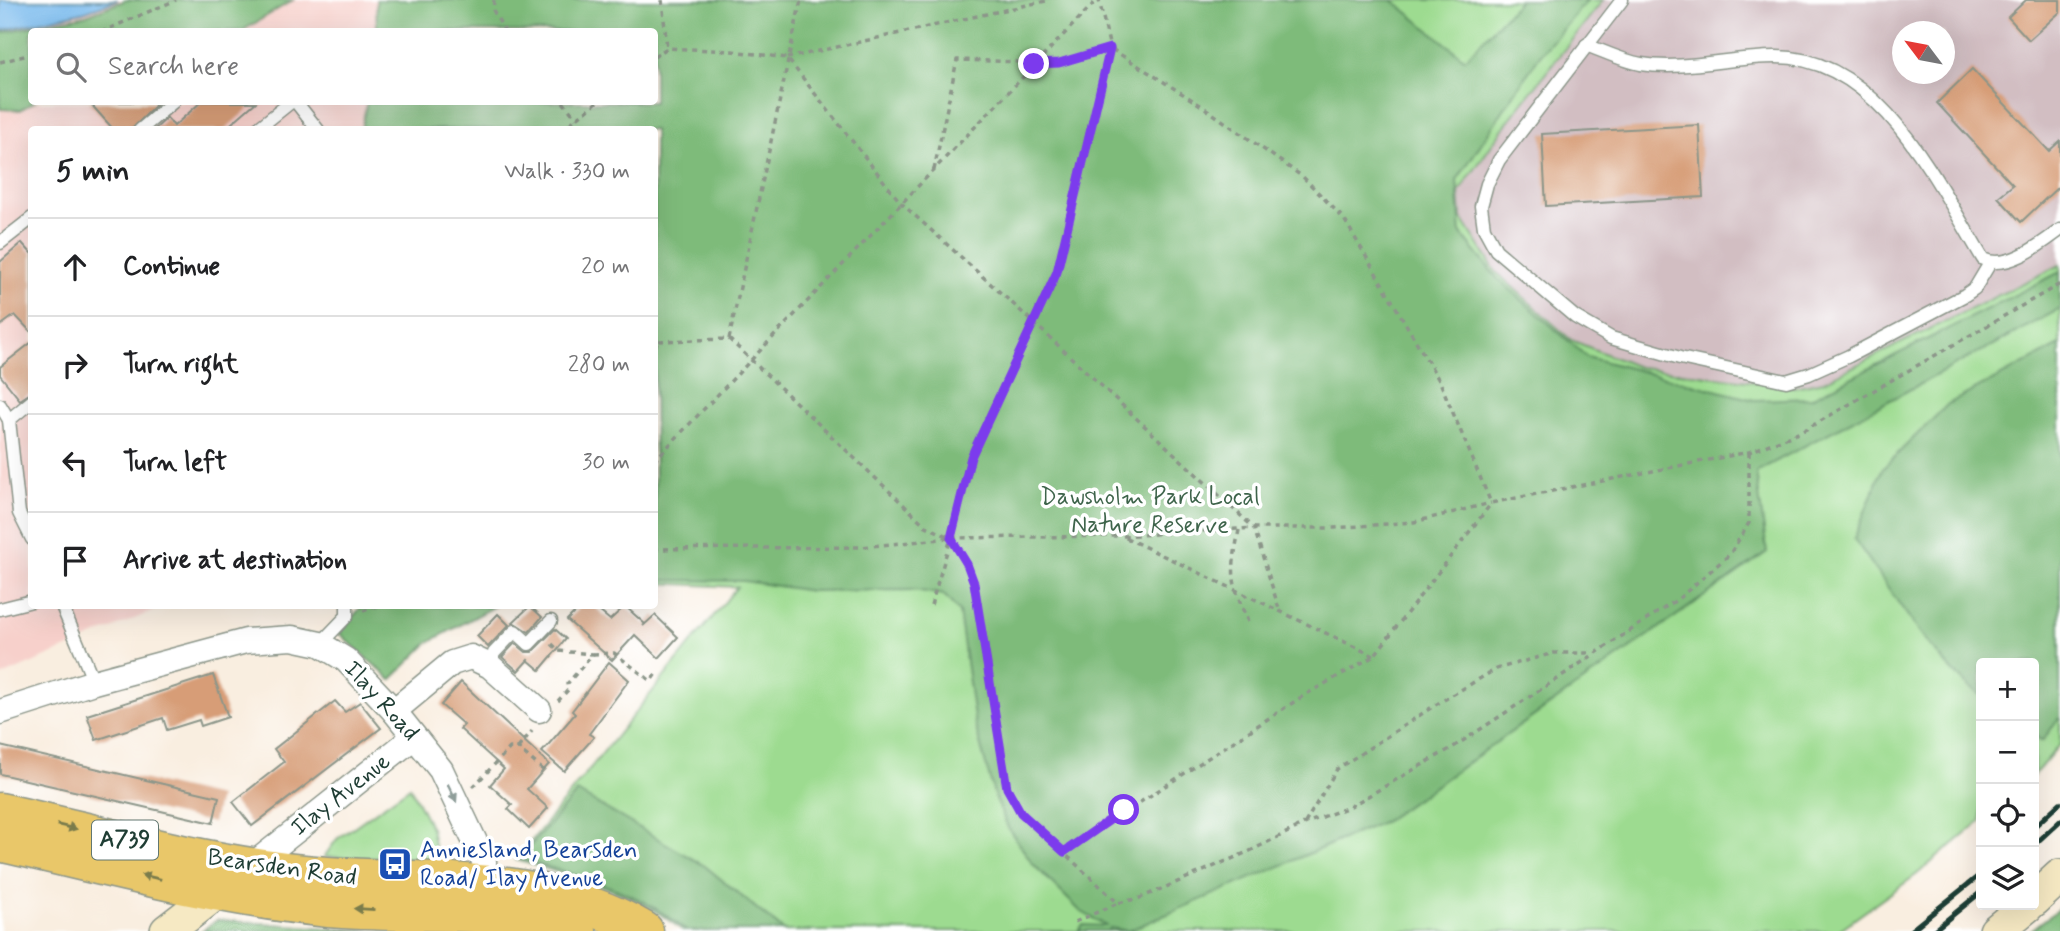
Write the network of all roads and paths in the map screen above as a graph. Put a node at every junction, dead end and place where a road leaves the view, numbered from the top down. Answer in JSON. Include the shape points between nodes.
{"nodes":[{"id":1,"x":176,"y":0,"type":"edge"},
{"id":2,"x":494,"y":0,"type":"edge"},
{"id":3,"x":662,"y":0,"type":"edge"},
{"id":4,"x":801,"y":0,"type":"edge"},
{"id":5,"x":1050,"y":0,"type":"edge"},
{"id":6,"x":1098,"y":0,"type":"edge"},
{"id":7,"x":1622,"y":0,"type":"edge"},
{"id":8,"x":110,"y":28,"type":"edge"},
{"id":9,"x":503,"y":28,"type":"edge"},
{"id":10,"x":1586,"y":44,"type":"junction"},
{"id":11,"x":667,"y":48,"type":"junction"},
{"id":12,"x":1110,"y":48,"type":"junction"},
{"id":13,"x":658,"y":54,"type":"edge"},
{"id":14,"x":28,"y":55,"type":"edge"},
{"id":15,"x":787,"y":58,"type":"junction"},
{"id":16,"x":0,"y":62,"type":"edge"},
{"id":17,"x":1034,"y":64,"type":"junction"},
{"id":18,"x":169,"y":105,"type":"edge"},
{"id":19,"x":289,"y":105,"type":"edge"},
{"id":20,"x":296,"y":105,"type":"edge"},
{"id":21,"x":565,"y":105,"type":"edge"},
{"id":22,"x":593,"y":105,"type":"edge"},
{"id":23,"x":576,"y":118,"type":"junction"},
{"id":24,"x":145,"y":126,"type":"edge"},
{"id":25,"x":261,"y":126,"type":"edge"},
{"id":26,"x":314,"y":126,"type":"edge"},
{"id":27,"x":567,"y":126,"type":"edge"},
{"id":28,"x":934,"y":170,"type":"junction"},
{"id":29,"x":901,"y":202,"type":"junction"},
{"id":30,"x":28,"y":221,"type":"edge"},
{"id":31,"x":2060,"y":230,"type":"edge"},
{"id":32,"x":0,"y":243,"type":"edge"},
{"id":33,"x":1990,"y":263,"type":"junction"},
{"id":34,"x":2060,"y":284,"type":"edge"},
{"id":35,"x":1033,"y":321,"type":"junction"},
{"id":36,"x":729,"y":339,"type":"junction"},
{"id":37,"x":659,"y":341,"type":"edge"},
{"id":38,"x":753,"y":359,"type":"junction"},
{"id":39,"x":28,"y":404,"type":"edge"},
{"id":40,"x":0,"y":405,"type":"edge"},
{"id":41,"x":9,"y":420,"type":"junction"},
{"id":42,"x":1749,"y":452,"type":"junction"},
{"id":43,"x":658,"y":457,"type":"edge"},
{"id":44,"x":1491,"y":503,"type":"junction"},
{"id":45,"x":1254,"y":528,"type":"junction"},
{"id":46,"x":1239,"y":530,"type":"junction"},
{"id":47,"x":28,"y":531,"type":"edge"},
{"id":48,"x":1122,"y":536,"type":"junction"},
{"id":49,"x":951,"y":538,"type":"junction"},
{"id":50,"x":658,"y":548,"type":"edge"},
{"id":51,"x":1234,"y":590,"type":"junction"},
{"id":52,"x":28,"y":602,"type":"edge"},
{"id":53,"x":931,"y":606,"type":"dead end"},
{"id":54,"x":0,"y":609,"type":"edge"},
{"id":55,"x":63,"y":609,"type":"edge"},
{"id":56,"x":348,"y":609,"type":"edge"},
{"id":57,"x":1280,"y":612,"type":"junction"},
{"id":58,"x":551,"y":621,"type":"dead end"},
{"id":59,"x":1250,"y":626,"type":"dead end"},
{"id":60,"x":320,"y":644,"type":"junction"},
{"id":61,"x":559,"y":651,"type":"dead end"},
{"id":62,"x":1594,"y":653,"type":"junction"},
{"id":63,"x":593,"y":654,"type":"junction"},
{"id":64,"x":1374,"y":656,"type":"junction"},
{"id":65,"x":490,"y":666,"type":"junction"},
{"id":66,"x":657,"y":672,"type":"dead end"},
{"id":67,"x":94,"y":682,"type":"junction"},
{"id":68,"x":394,"y":711,"type":"junction"},
{"id":69,"x":0,"y":712,"type":"edge"},
{"id":70,"x":542,"y":715,"type":"junction"},
{"id":71,"x":414,"y":737,"type":"junction"},
{"id":72,"x":518,"y":748,"type":"junction"},
{"id":73,"x":543,"y":770,"type":"dead end"},
{"id":74,"x":475,"y":786,"type":"dead end"},
{"id":75,"x":0,"y":812,"type":"edge"},
{"id":76,"x":1304,"y":824,"type":"junction"},
{"id":77,"x":0,"y":842,"type":"edge"},
{"id":78,"x":1064,"y":852,"type":"junction"},
{"id":79,"x":250,"y":867,"type":"junction"},
{"id":80,"x":2060,"y":876,"type":"edge"},
{"id":81,"x":218,"y":892,"type":"junction"},
{"id":82,"x":2039,"y":895,"type":"edge"},
{"id":83,"x":484,"y":901,"type":"junction"},
{"id":84,"x":1118,"y":903,"type":"junction"},
{"id":85,"x":2022,"y":910,"type":"edge"},
{"id":86,"x":1075,"y":922,"type":"dead end"},
{"id":87,"x":167,"y":931,"type":"edge"},
{"id":88,"x":577,"y":931,"type":"edge"},
{"id":89,"x":644,"y":931,"type":"edge"},
{"id":90,"x":1996,"y":931,"type":"edge"}],
"edges":[{"from":1,"to":8,"type":"path"},
{"from":2,"to":9,"type":"path","via":[[493,10]]},
{"from":3,"to":11,"type":"path"},
{"from":4,"to":15,"type":"path"},
{"from":5,"to":15,"type":"path"},
{"from":6,"to":12,"type":"path"},
{"from":6,"to":17,"type":"path"},
{"from":7,"to":10,"type":"lane"},
{"from":10,"to":33,"type":"lane","via":[[1641,64],[1777,57],[1838,71],[1899,127],[1983,259]]},
{"from":10,"to":33,"type":"lane","via":[[1499,160],[1481,206],[1484,228],[1496,250],[1591,328],[1679,358],[1786,381],[1849,356],[1965,296]]},
{"from":11,"to":13,"type":"path"},
{"from":11,"to":15,"type":"path"},
{"from":12,"to":17,"type":"path","via":[[1059,63]]},
{"from":12,"to":35,"type":"path","via":[[1057,272]]},
{"from":12,"to":44,"type":"path","via":[[1303,177],[1344,219],[1440,382]]},
{"from":14,"to":16,"type":"path"},
{"from":15,"to":29,"type":"path"},
{"from":15,"to":36,"type":"path"},
{"from":17,"to":28,"type":"path"},
{"from":17,"to":28,"type":"path","via":[[957,60]]},
{"from":18,"to":24,"type":"lane"},
{"from":19,"to":25,"type":"lane"},
{"from":20,"to":26,"type":"lane"},
{"from":21,"to":23,"type":"path"},
{"from":22,"to":23,"type":"path"},
{"from":23,"to":27,"type":"path"},
{"from":28,"to":29,"type":"path"},
{"from":29,"to":35,"type":"path"},
{"from":29,"to":38,"type":"path"},
{"from":30,"to":32,"type":"lane"},
{"from":31,"to":33,"type":"lane","via":[[2004,262]]},
{"from":34,"to":42,"type":"path","via":[[1801,432]]},
{"from":35,"to":45,"type":"path"},
{"from":35,"to":49,"type":"path","via":[[971,457]]},
{"from":36,"to":37,"type":"path"},
{"from":36,"to":38,"type":"path"},
{"from":38,"to":43,"type":"path"},
{"from":38,"to":49,"type":"path","via":[[926,526]]},
{"from":39,"to":41,"type":"lane"},
{"from":40,"to":41,"type":"lane"},
{"from":41,"to":47,"type":"lane","via":[[19,513]]},
{"from":42,"to":44,"type":"path"},
{"from":42,"to":62,"type":"path","via":[[1749,523],[1730,554],[1678,599]]},
{"from":44,"to":45,"type":"path","via":[[1414,522]]},
{"from":44,"to":64,"type":"path"},
{"from":45,"to":46,"type":"path"},
{"from":45,"to":57,"type":"path"},
{"from":46,"to":48,"type":"path"},
{"from":46,"to":51,"type":"path","via":[[1231,571]]},
{"from":48,"to":49,"type":"path"},
{"from":48,"to":51,"type":"path"},
{"from":49,"to":50,"type":"path","via":[[861,547]]},
{"from":49,"to":53,"type":"path"},
{"from":49,"to":78,"type":"path","via":[[974,583],[1007,788],[1021,813]]},
{"from":51,"to":57,"type":"path"},
{"from":51,"to":59,"type":"path"},
{"from":52,"to":54,"type":"lane"},
{"from":55,"to":67,"type":"lane"},
{"from":56,"to":60,"type":"lane","via":[[347,617]]},
{"from":57,"to":64,"type":"path"},
{"from":58,"to":65,"type":"lane","via":[[529,644],[515,631],[494,653]]},
{"from":60,"to":67,"type":"street","name":"Ilay Road","via":[[292,638],[246,641]]},
{"from":60,"to":68,"type":"street","name":"Ilay Road","via":[[346,660]]},
{"from":61,"to":63,"type":"path"},
{"from":62,"to":76,"type":"path","via":[[1455,746],[1349,807]]},
{"from":62,"to":76,"type":"path","via":[[1554,653],[1496,669],[1337,769]]},
{"from":63,"to":66,"type":"path","via":[[614,653],[651,681]]},
{"from":63,"to":70,"type":"path"},
{"from":64,"to":78,"type":"path","via":[[1303,696]]},
{"from":65,"to":68,"type":"street","via":[[471,657],[452,663]]},
{"from":65,"to":70,"type":"street"},
{"from":67,"to":69,"type":"street","name":"Ilay Road"},
{"from":68,"to":71,"type":"street","name":"Ilay Road"},
{"from":70,"to":72,"type":"path"},
{"from":71,"to":79,"type":"street","name":"Ilay Avenue"},
{"from":71,"to":83,"type":"street","name":"Ilay Road","one_way":true,"via":[[441,770],[484,861]]},
{"from":72,"to":73,"type":"path"},
{"from":72,"to":74,"type":"path","via":[[510,748]]},
{"from":75,"to":79,"type":"main road","name":"Bearsden Road","number":"A739","one_way":true},
{"from":76,"to":84,"type":"path","via":[[1238,857]]},
{"from":81,"to":77,"type":"main road","name":"Bearsden Road","number":"A739","one_way":true},
{"from":78,"to":84,"type":"path"},
{"from":79,"to":81,"type":"street","name":"Ilay Avenue"},
{"from":79,"to":83,"type":"main road","name":"Bearsden Road","number":"A739"},
{"from":80,"to":82,"type":"street"},
{"from":83,"to":81,"type":"main road","name":"Bearsden Road","number":"A739","one_way":true,"via":[[331,908]]},
{"from":81,"to":87,"type":"street","name":"Ilay Avenue"},
{"from":83,"to":88,"type":"main road","name":"Bearsden Road","number":"A739"},
{"from":83,"to":89,"type":"main road","name":"Bearsden Road","number":"A739","via":[[550,892],[620,917]]},
{"from":84,"to":86,"type":"path"},
{"from":85,"to":90,"type":"street"}]}
